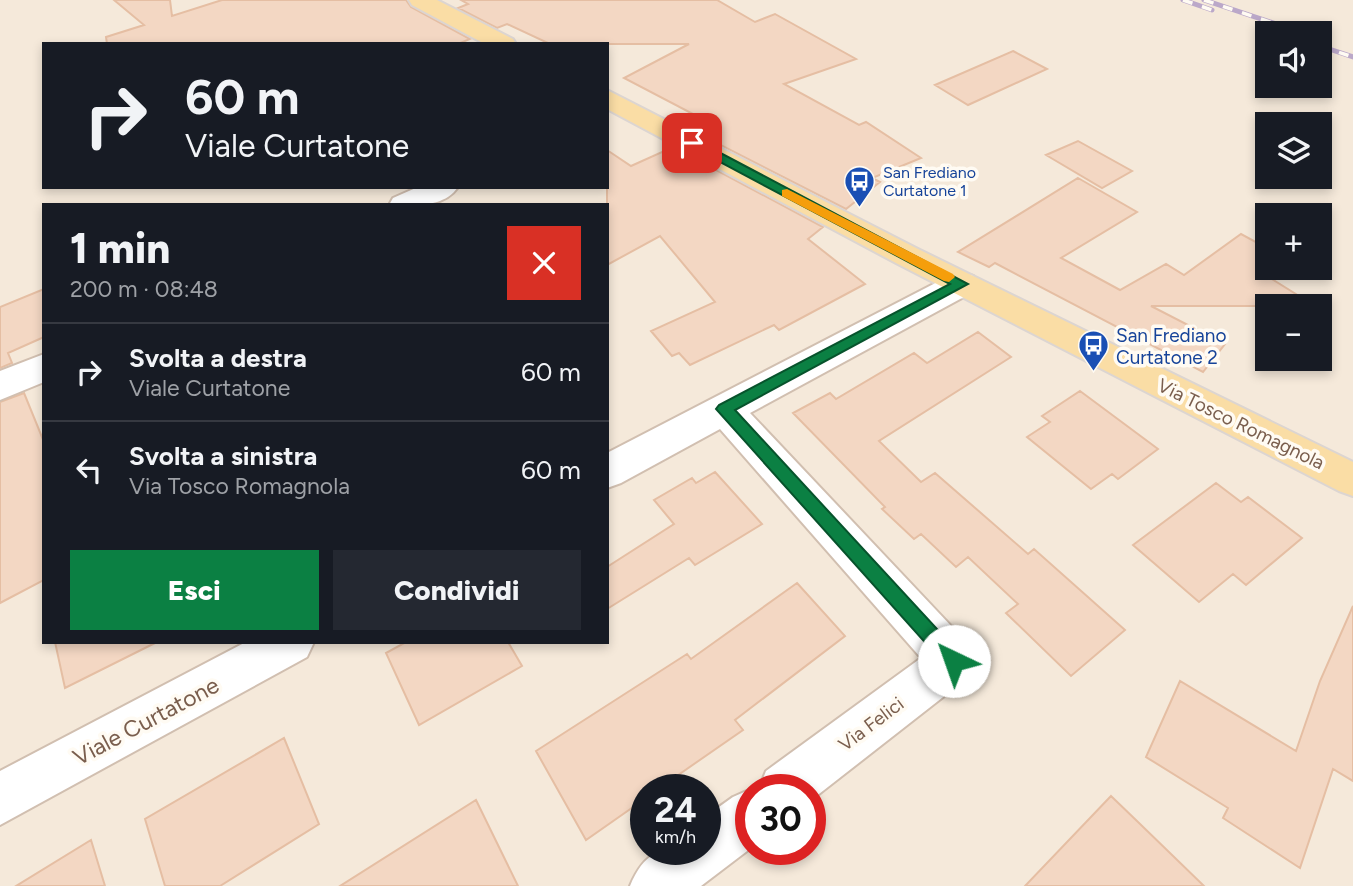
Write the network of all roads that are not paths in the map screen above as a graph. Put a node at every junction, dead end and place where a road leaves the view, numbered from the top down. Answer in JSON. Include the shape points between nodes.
{"nodes":[{"id":1,"x":421,"y":0,"type":"edge"},
{"id":2,"x":500,"y":42,"type":"edge"},
{"id":3,"x":612,"y":105,"type":"edge"},
{"id":4,"x":439,"y":189,"type":"edge"},
{"id":5,"x":408,"y":203,"type":"edge"},
{"id":6,"x":961,"y":284,"type":"junction"},
{"id":7,"x":42,"y":368,"type":"edge"},
{"id":8,"x":0,"y":386,"type":"edge"},
{"id":9,"x":724,"y":409,"type":"junction"},
{"id":10,"x":609,"y":471,"type":"edge"},
{"id":11,"x":1353,"y":480,"type":"edge"},
{"id":12,"x":287,"y":644,"type":"edge"},
{"id":13,"x":804,"y":774,"type":"edge"},
{"id":14,"x":0,"y":799,"type":"edge"},
{"id":15,"x":735,"y":827,"type":"edge"},
{"id":16,"x":657,"y":886,"type":"edge"}],
"edges":[{"from":1,"to":2,"type":"main road"},
{"from":3,"to":6,"type":"main road","name":"Via Tosco Romagnola"},
{"from":4,"to":5,"type":"street"},
{"from":6,"to":9,"type":"street"},
{"from":6,"to":11,"type":"main road","name":"Via Tosco Romagnola"},
{"from":7,"to":8,"type":"street"},
{"from":9,"to":10,"type":"street"},
{"from":9,"to":13,"type":"street","name":"Via Felici","via":[[954,661]]},
{"from":12,"to":14,"type":"street","name":"Viale Curtatone"},
{"from":15,"to":16,"type":"street"}]}
